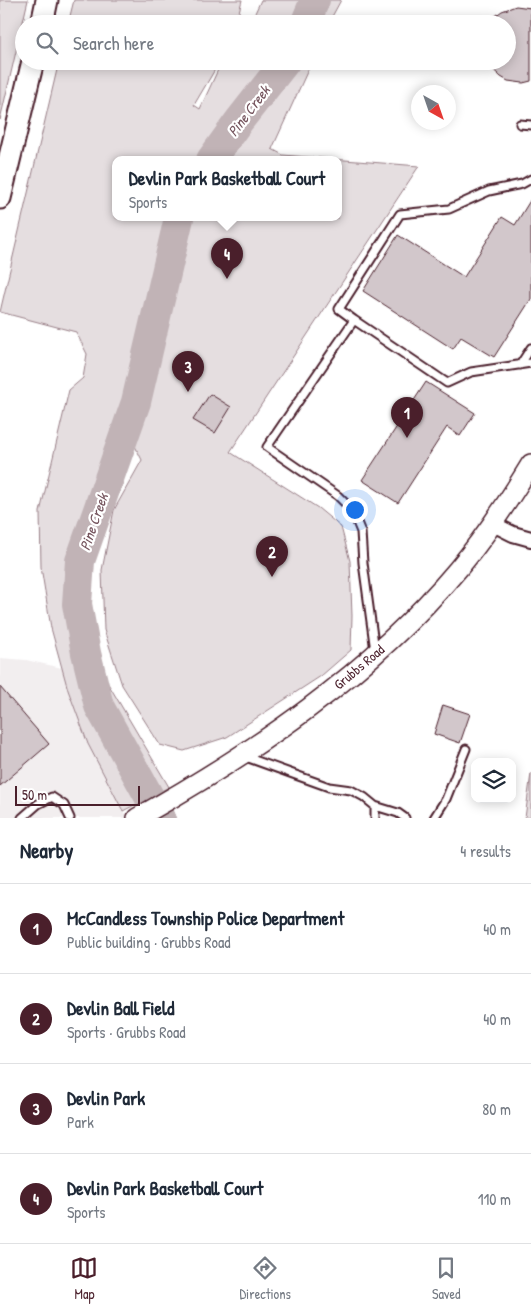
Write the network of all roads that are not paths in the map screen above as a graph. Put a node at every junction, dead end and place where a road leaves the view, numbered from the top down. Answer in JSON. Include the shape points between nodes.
{"nodes":[{"id":1,"x":47,"y":0,"type":"edge"},
{"id":2,"x":44,"y":15,"type":"edge"},
{"id":3,"x":31,"y":70,"type":"edge"},
{"id":4,"x":520,"y":124,"type":"dead end"},
{"id":5,"x":531,"y":126,"type":"edge"},
{"id":6,"x":531,"y":179,"type":"edge"},
{"id":7,"x":0,"y":198,"type":"edge"},
{"id":8,"x":354,"y":320,"type":"junction"},
{"id":9,"x":531,"y":348,"type":"edge"},
{"id":10,"x":531,"y":363,"type":"edge"},
{"id":11,"x":520,"y":365,"type":"junction"},
{"id":12,"x":531,"y":464,"type":"edge"},
{"id":13,"x":493,"y":524,"type":"junction"},
{"id":14,"x":531,"y":539,"type":"edge"},
{"id":15,"x":376,"y":654,"type":"junction"},
{"id":16,"x":466,"y":749,"type":"dead end"},
{"id":17,"x":243,"y":756,"type":"junction"},
{"id":18,"x":375,"y":806,"type":"junction"},
{"id":19,"x":22,"y":818,"type":"edge"},
{"id":20,"x":70,"y":818,"type":"edge"},
{"id":21,"x":137,"y":818,"type":"edge"},
{"id":22,"x":375,"y":818,"type":"edge"},
{"id":23,"x":405,"y":818,"type":"edge"},
{"id":24,"x":434,"y":818,"type":"edge"}],
"edges":[{"from":1,"to":2,"type":"main road"},
{"from":3,"to":7,"type":"main road"},
{"from":4,"to":5,"type":"lane"},
{"from":6,"to":8,"type":"lane","via":[[489,191],[449,209],[400,214],[339,309]]},
{"from":8,"to":11,"type":"lane","via":[[447,383],[471,372]]},
{"from":8,"to":15,"type":"lane","via":[[268,447],[338,496],[352,510],[361,532]]},
{"from":9,"to":11,"type":"lane"},
{"from":10,"to":11,"type":"lane"},
{"from":12,"to":13,"type":"street","name":"Grubbs Road"},
{"from":13,"to":14,"type":"street"},
{"from":13,"to":15,"type":"street","name":"Grubbs Road","via":[[463,564]]},
{"from":15,"to":17,"type":"street","name":"Grubbs Road"},
{"from":16,"to":24,"type":"lane","via":[[446,799]]},
{"from":17,"to":18,"type":"lane","via":[[329,787],[351,790]]},
{"from":17,"to":21,"type":"street","name":"Grubbs Road"},
{"from":18,"to":22,"type":"lane"},
{"from":18,"to":23,"type":"lane"},
{"from":19,"to":20,"type":"lane","via":[[52,797],[64,804]]}]}
